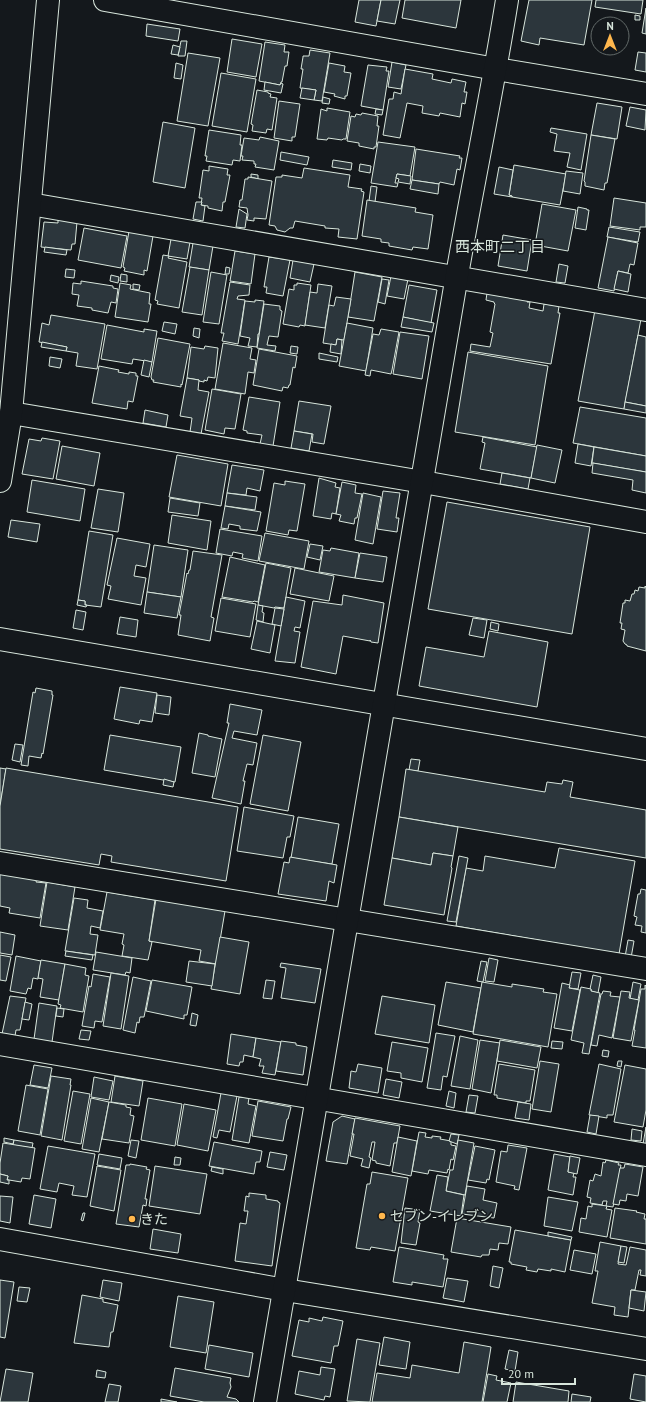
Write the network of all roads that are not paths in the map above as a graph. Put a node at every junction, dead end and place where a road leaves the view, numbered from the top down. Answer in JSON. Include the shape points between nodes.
{"nodes":[{"id":1,"x":48,"y":0,"type":"edge"},
{"id":2,"x":105,"y":0,"type":"edge"},
{"id":3,"x":508,"y":0,"type":"edge"},
{"id":4,"x":496,"y":69,"type":"junction"},
{"id":5,"x":646,"y":94,"type":"edge"},
{"id":6,"x":30,"y":204,"type":"junction"},
{"id":7,"x":457,"y":277,"type":"junction"},
{"id":8,"x":646,"y":310,"type":"edge"},
{"id":9,"x":11,"y":413,"type":"junction"},
{"id":10,"x":0,"y":481,"type":"edge"},
{"id":11,"x":423,"y":482,"type":"junction"},
{"id":12,"x":646,"y":522,"type":"edge"},
{"id":13,"x":0,"y":640,"type":"edge"},
{"id":14,"x":384,"y":705,"type":"junction"},
{"id":15,"x":646,"y":749,"type":"edge"},
{"id":16,"x":0,"y":863,"type":"edge"},
{"id":17,"x":349,"y":920,"type":"junction"},
{"id":18,"x":646,"y":969,"type":"edge"},
{"id":19,"x":0,"y":1044,"type":"edge"},
{"id":20,"x":318,"y":1099,"type":"junction"},
{"id":21,"x":646,"y":1155,"type":"edge"},
{"id":22,"x":0,"y":1239,"type":"edge"},
{"id":23,"x":285,"y":1290,"type":"junction"},
{"id":24,"x":646,"y":1349,"type":"edge"},
{"id":25,"x":265,"y":1402,"type":"edge"}],
"edges":[{"from":1,"to":6,"type":"street"},
{"from":2,"to":4,"type":"street"},
{"from":3,"to":4,"type":"street"},
{"from":4,"to":5,"type":"street"},
{"from":4,"to":7,"type":"street"},
{"from":6,"to":7,"type":"street"},
{"from":6,"to":9,"type":"street"},
{"from":7,"to":8,"type":"street"},
{"from":7,"to":11,"type":"street"},
{"from":9,"to":10,"type":"street"},
{"from":9,"to":11,"type":"street"},
{"from":11,"to":12,"type":"street"},
{"from":11,"to":14,"type":"street"},
{"from":13,"to":14,"type":"street"},
{"from":14,"to":15,"type":"street"},
{"from":14,"to":17,"type":"street"},
{"from":16,"to":17,"type":"street"},
{"from":17,"to":18,"type":"street"},
{"from":17,"to":20,"type":"street"},
{"from":19,"to":20,"type":"street"},
{"from":20,"to":21,"type":"street"},
{"from":20,"to":23,"type":"street"},
{"from":22,"to":23,"type":"street"},
{"from":23,"to":24,"type":"street"},
{"from":23,"to":25,"type":"street"}]}
